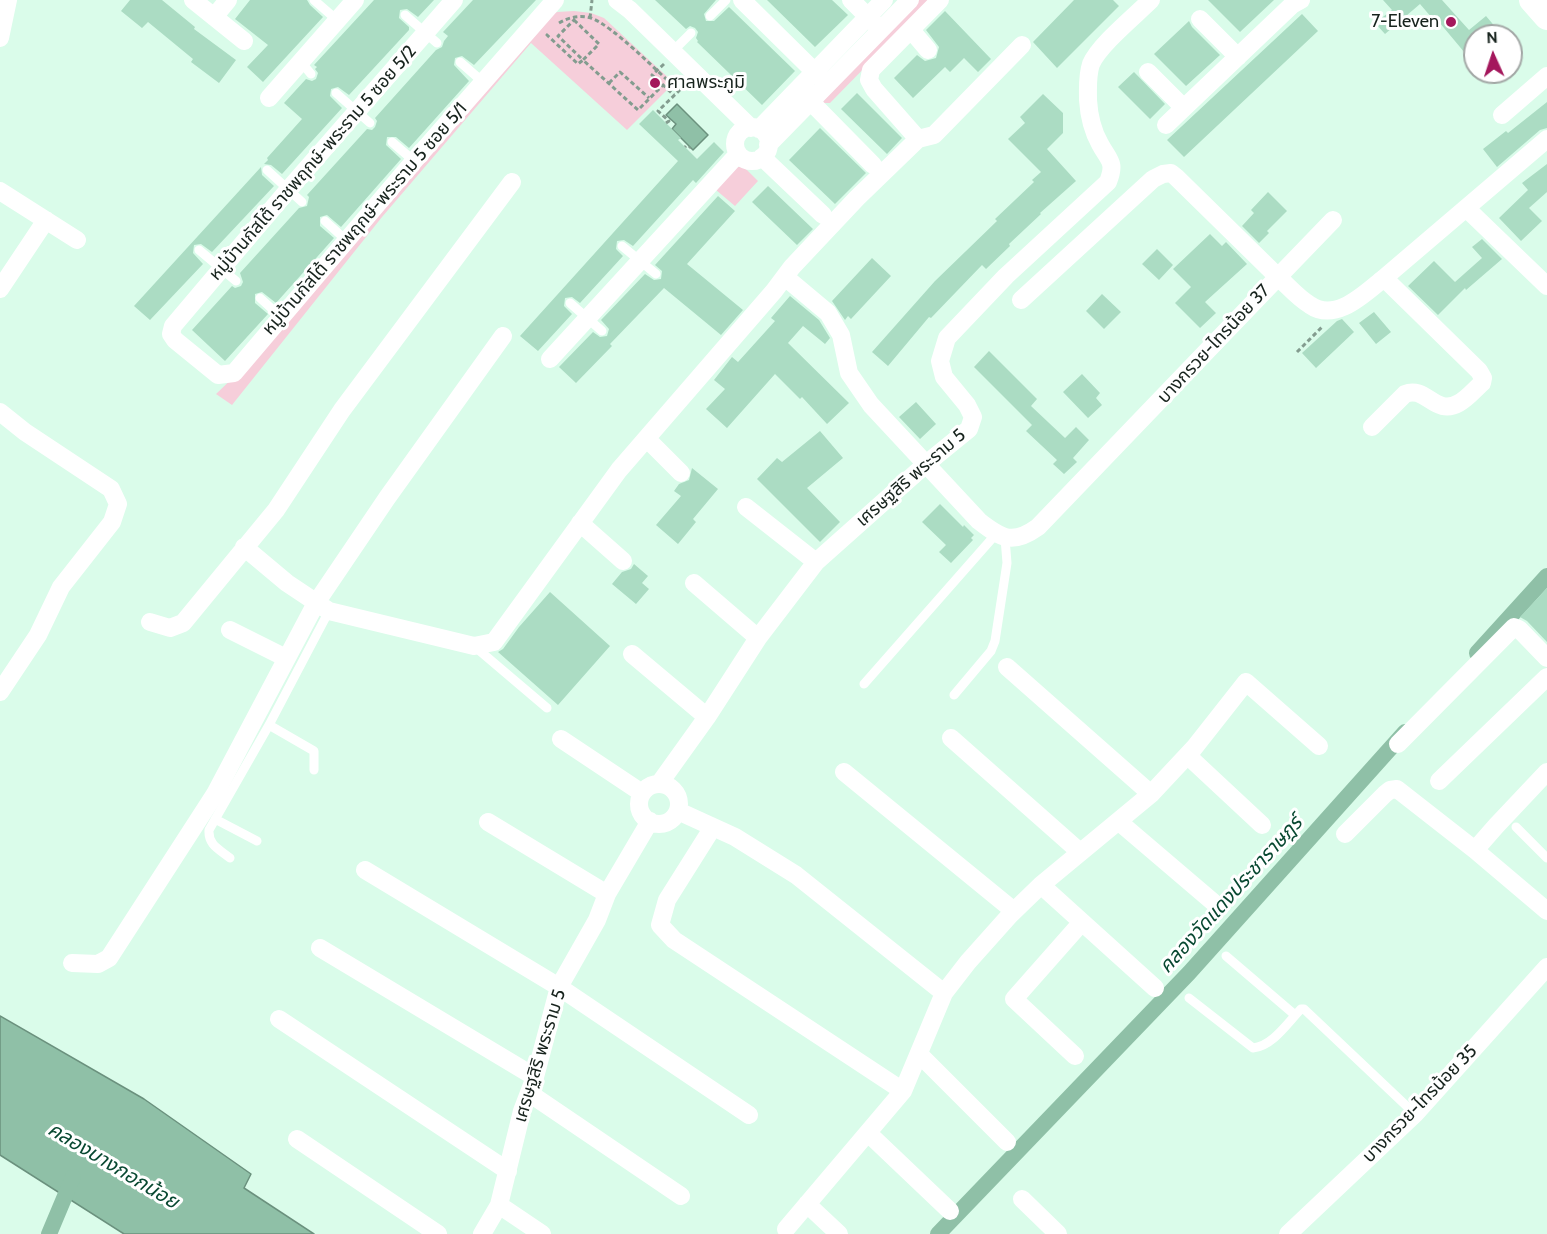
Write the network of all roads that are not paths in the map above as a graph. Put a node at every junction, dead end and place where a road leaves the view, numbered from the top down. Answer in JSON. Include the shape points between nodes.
{"nodes":[{"id":1,"x":8,"y":0,"type":"edge"},
{"id":2,"x":194,"y":0,"type":"edge"},
{"id":3,"x":228,"y":0,"type":"edge"},
{"id":4,"x":314,"y":0,"type":"edge"},
{"id":5,"x":355,"y":0,"type":"edge"},
{"id":6,"x":454,"y":0,"type":"edge"},
{"id":7,"x":555,"y":0,"type":"edge"},
{"id":8,"x":617,"y":0,"type":"edge"},
{"id":9,"x":726,"y":0,"type":"edge"},
{"id":10,"x":742,"y":0,"type":"edge"},
{"id":11,"x":851,"y":0,"type":"edge"},
{"id":12,"x":884,"y":0,"type":"edge"},
{"id":13,"x":910,"y":0,"type":"edge"},
{"id":14,"x":940,"y":0,"type":"edge"},
{"id":15,"x":1151,"y":0,"type":"edge"},
{"id":16,"x":1532,"y":0,"type":"edge"},
{"id":17,"x":1294,"y":2,"type":"edge"},
{"id":18,"x":405,"y":15,"type":"dead end"},
{"id":19,"x":710,"y":16,"type":"dead end"},
{"id":20,"x":867,"y":16,"type":"junction"},
{"id":21,"x":214,"y":17,"type":"junction"},
{"id":22,"x":1547,"y":17,"type":"edge"},
{"id":23,"x":1200,"y":19,"type":"dead end"},
{"id":24,"x":337,"y":20,"type":"junction"},
{"id":25,"x":881,"y":30,"type":"junction"},
{"id":26,"x":911,"y":30,"type":"junction"},
{"id":27,"x":691,"y":33,"type":"dead end"},
{"id":28,"x":0,"y":38,"type":"edge"},
{"id":29,"x":431,"y":38,"type":"junction"},
{"id":30,"x":244,"y":41,"type":"dead end"},
{"id":31,"x":1022,"y":45,"type":"dead end"},
{"id":32,"x":928,"y":50,"type":"dead end"},
{"id":33,"x":673,"y":51,"type":"junction"},
{"id":34,"x":1238,"y":57,"type":"junction"},
{"id":35,"x":460,"y":62,"type":"dead end"},
{"id":36,"x":814,"y":72,"type":"junction"},
{"id":37,"x":1148,"y":72,"type":"dead end"},
{"id":38,"x":1547,"y":76,"type":"edge"},
{"id":39,"x":483,"y":82,"type":"junction"},
{"id":40,"x":828,"y":86,"type":"junction"},
{"id":41,"x":336,"y":93,"type":"dead end"},
{"id":42,"x":269,"y":98,"type":"dead end"},
{"id":43,"x":811,"y":102,"type":"junction"},
{"id":44,"x":1184,"y":108,"type":"junction"},
{"id":45,"x":1502,"y":115,"type":"dead end"},
{"id":46,"x":363,"y":117,"type":"junction"},
{"id":47,"x":1166,"y":125,"type":"dead end"},
{"id":48,"x":918,"y":139,"type":"junction"},
{"id":49,"x":760,"y":140,"type":"junction"},
{"id":50,"x":1546,"y":141,"type":"edge"},
{"id":51,"x":392,"y":142,"type":"dead end"},
{"id":52,"x":738,"y":154,"type":"junction"},
{"id":53,"x":414,"y":161,"type":"junction"},
{"id":54,"x":873,"y":165,"type":"dead end"},
{"id":55,"x":267,"y":171,"type":"dead end"},
{"id":56,"x":512,"y":182,"type":"dead end"},
{"id":57,"x":289,"y":189,"type":"junction"},
{"id":58,"x":0,"y":191,"type":"edge"},
{"id":59,"x":302,"y":202,"type":"dead end"},
{"id":60,"x":1466,"y":208,"type":"junction"},
{"id":61,"x":823,"y":215,"type":"dead end"},
{"id":62,"x":46,"y":220,"type":"junction"},
{"id":63,"x":1333,"y":220,"type":"dead end"},
{"id":64,"x":325,"y":221,"type":"dead end"},
{"id":65,"x":77,"y":240,"type":"dead end"},
{"id":66,"x":346,"y":240,"type":"junction"},
{"id":67,"x":622,"y":246,"type":"dead end"},
{"id":68,"x":199,"y":250,"type":"dead end"},
{"id":69,"x":640,"y":261,"type":"junction"},
{"id":70,"x":222,"y":268,"type":"junction"},
{"id":71,"x":656,"y":274,"type":"dead end"},
{"id":72,"x":785,"y":277,"type":"junction"},
{"id":73,"x":1278,"y":277,"type":"junction"},
{"id":74,"x":1384,"y":278,"type":"junction"},
{"id":75,"x":236,"y":281,"type":"dead end"},
{"id":76,"x":1547,"y":286,"type":"edge"},
{"id":77,"x":0,"y":289,"type":"edge"},
{"id":78,"x":260,"y":298,"type":"dead end"},
{"id":79,"x":1021,"y":300,"type":"dead end"},
{"id":80,"x":570,"y":303,"type":"dead end"},
{"id":81,"x":281,"y":317,"type":"junction"},
{"id":82,"x":587,"y":318,"type":"junction"},
{"id":83,"x":173,"y":326,"type":"joint"},
{"id":84,"x":602,"y":331,"type":"dead end"},
{"id":85,"x":503,"y":336,"type":"dead end"},
{"id":86,"x":550,"y":359,"type":"dead end"},
{"id":87,"x":0,"y":412,"type":"edge"},
{"id":88,"x":1372,"y":427,"type":"dead end"},
{"id":89,"x":647,"y":439,"type":"junction"},
{"id":90,"x":926,"y":464,"type":"junction"},
{"id":91,"x":681,"y":473,"type":"dead end"},
{"id":92,"x":746,"y":507,"type":"dead end"},
{"id":93,"x":580,"y":523,"type":"junction"},
{"id":94,"x":1000,"y":536,"type":"junction"},
{"id":95,"x":244,"y":547,"type":"junction"},
{"id":96,"x":623,"y":561,"type":"dead end"},
{"id":97,"x":816,"y":562,"type":"junction"},
{"id":98,"x":694,"y":583,"type":"dead end"},
{"id":99,"x":322,"y":607,"type":"junction"},
{"id":100,"x":150,"y":622,"type":"dead end"},
{"id":101,"x":230,"y":630,"type":"dead end"},
{"id":102,"x":758,"y":638,"type":"junction"},
{"id":103,"x":474,"y":646,"type":"junction"},
{"id":104,"x":632,"y":654,"type":"dead end"},
{"id":105,"x":286,"y":658,"type":"junction"},
{"id":106,"x":1547,"y":658,"type":"edge"},
{"id":107,"x":1007,"y":667,"type":"dead end"},
{"id":108,"x":1547,"y":677,"type":"edge"},
{"id":109,"x":864,"y":684,"type":"dead end"},
{"id":110,"x":0,"y":692,"type":"edge"},
{"id":111,"x":954,"y":695,"type":"dead end"},
{"id":112,"x":547,"y":708,"type":"dead end"},
{"id":113,"x":707,"y":717,"type":"junction"},
{"id":114,"x":269,"y":725,"type":"junction"},
{"id":115,"x":951,"y":738,"type":"dead end"},
{"id":116,"x":561,"y":739,"type":"dead end"},
{"id":117,"x":1398,"y":744,"type":"dead end"},
{"id":118,"x":1320,"y":746,"type":"dead end"},
{"id":119,"x":1188,"y":756,"type":"junction"},
{"id":120,"x":315,"y":770,"type":"dead end"},
{"id":121,"x":844,"y":772,"type":"dead end"},
{"id":122,"x":1547,"y":772,"type":"edge"},
{"id":123,"x":1439,"y":781,"type":"dead end"},
{"id":124,"x":659,"y":784,"type":"junction"},
{"id":125,"x":642,"y":793,"type":"junction"},
{"id":126,"x":1151,"y":795,"type":"junction"},
{"id":127,"x":678,"y":812,"type":"junction"},
{"id":128,"x":216,"y":819,"type":"junction"},
{"id":129,"x":1118,"y":821,"type":"junction"},
{"id":130,"x":488,"y":822,"type":"dead end"},
{"id":131,"x":650,"y":822,"type":"junction"},
{"id":132,"x":1262,"y":825,"type":"dead end"},
{"id":133,"x":1516,"y":826,"type":"dead end"},
{"id":134,"x":714,"y":827,"type":"junction"},
{"id":135,"x":1345,"y":834,"type":"dead end"},
{"id":136,"x":257,"y":841,"type":"dead end"},
{"id":137,"x":1475,"y":850,"type":"junction"},
{"id":138,"x":1080,"y":852,"type":"junction"},
{"id":139,"x":230,"y":858,"type":"dead end"},
{"id":140,"x":1547,"y":858,"type":"edge"},
{"id":141,"x":365,"y":870,"type":"dead end"},
{"id":142,"x":1041,"y":885,"type":"junction"},
{"id":143,"x":607,"y":894,"type":"junction"},
{"id":144,"x":1213,"y":902,"type":"dead end"},
{"id":145,"x":1014,"y":911,"type":"junction"},
{"id":146,"x":1547,"y":911,"type":"edge"},
{"id":147,"x":1082,"y":922,"type":"junction"},
{"id":148,"x":320,"y":948,"type":"dead end"},
{"id":149,"x":1226,"y":956,"type":"dead end"},
{"id":150,"x":72,"y":963,"type":"dead end"},
{"id":151,"x":1547,"y":967,"type":"edge"},
{"id":152,"x":559,"y":987,"type":"junction"},
{"id":153,"x":1155,"y":988,"type":"dead end"},
{"id":154,"x":944,"y":993,"type":"junction"},
{"id":155,"x":1189,"y":998,"type":"dead end"},
{"id":156,"x":1295,"y":1015,"type":"junction"},
{"id":157,"x":279,"y":1019,"type":"dead end"},
{"id":158,"x":920,"y":1054,"type":"junction"},
{"id":159,"x":1075,"y":1056,"type":"dead end"},
{"id":160,"x":532,"y":1085,"type":"junction"},
{"id":161,"x":903,"y":1091,"type":"junction"},
{"id":162,"x":1415,"y":1114,"type":"junction"},
{"id":163,"x":749,"y":1115,"type":"dead end"},
{"id":164,"x":868,"y":1133,"type":"junction"},
{"id":165,"x":297,"y":1139,"type":"dead end"},
{"id":166,"x":1007,"y":1142,"type":"dead end"},
{"id":167,"x":508,"y":1171,"type":"junction"},
{"id":168,"x":681,"y":1196,"type":"dead end"},
{"id":169,"x":1022,"y":1199,"type":"dead end"},
{"id":170,"x":807,"y":1204,"type":"junction"},
{"id":171,"x":499,"y":1205,"type":"junction"},
{"id":172,"x":950,"y":1211,"type":"dead end"},
{"id":173,"x":786,"y":1229,"type":"dead end"},
{"id":174,"x":438,"y":1234,"type":"edge"},
{"id":175,"x":482,"y":1234,"type":"edge"},
{"id":176,"x":542,"y":1234,"type":"edge"},
{"id":177,"x":839,"y":1234,"type":"edge"},
{"id":178,"x":1058,"y":1234,"type":"edge"},
{"id":179,"x":1288,"y":1234,"type":"edge"}],
"edges":[{"from":1,"to":28,"type":"street"},
{"from":2,"to":21,"type":"street"},
{"from":3,"to":21,"type":"street"},
{"from":4,"to":24,"type":"lane"},
{"from":5,"to":24,"type":"street"},
{"from":6,"to":29,"type":"street","name":"หมู่บ้านกัสโต้ ราชพฤกษ์-พระราม 5 ซอย 5/2"},
{"from":7,"to":39,"type":"street","name":"หมู่บ้านกัสโต้ ราชพฤกษ์-พระราม 5 ซอย 5/1"},
{"from":8,"to":33,"type":"street"},
{"from":9,"to":19,"type":"lane"},
{"from":10,"to":36,"type":"street"},
{"from":11,"to":20,"type":"street"},
{"from":12,"to":20,"type":"street"},
{"from":13,"to":25,"type":"street"},
{"from":14,"to":26,"type":"street"},
{"from":15,"to":90,"type":"street","name":"เศรษฐสิริ พระราม 5","via":[[1092,63],[1088,80],[1089,119],[1111,161],[1108,182],[1006,276],[947,338],[940,361],[944,377],[973,417],[969,429]]},
{"from":16,"to":22,"type":"main road"},
{"from":17,"to":34,"type":"street"},
{"from":18,"to":29,"type":"lane"},
{"from":20,"to":25,"type":"street"},
{"from":20,"to":36,"type":"street"},
{"from":21,"to":30,"type":"street"},
{"from":23,"to":34,"type":"street"},
{"from":24,"to":42,"type":"street","via":[[306,68]]},
{"from":25,"to":40,"type":"street"},
{"from":26,"to":32,"type":"street"},
{"from":26,"to":48,"type":"street","via":[[871,70],[869,80]]},
{"from":27,"to":33,"type":"lane"},
{"from":29,"to":46,"type":"street","name":"หมู่บ้านกัสโต้ ราชพฤกษ์-พระราม 5 ซอย 5/2"},
{"from":31,"to":48,"type":"street","via":[[934,135]]},
{"from":33,"to":49,"type":"street"},
{"from":34,"to":44,"type":"street"},
{"from":35,"to":39,"type":"lane"},
{"from":36,"to":40,"type":"street"},
{"from":36,"to":49,"type":"street"},
{"from":37,"to":44,"type":"street"},
{"from":38,"to":45,"type":"street"},
{"from":39,"to":53,"type":"street","name":"หมู่บ้านกัสโต้ ราชพฤกษ์-พระราม 5 ซอย 5/1"},
{"from":40,"to":43,"type":"street"},
{"from":41,"to":46,"type":"lane"},
{"from":43,"to":49,"type":"street"},
{"from":43,"to":54,"type":"street"},
{"from":44,"to":47,"type":"street"},
{"from":46,"to":57,"type":"street","name":"หมู่บ้านกัสโต้ ราชพฤกษ์-พระราม 5 ซอย 5/2"},
{"from":48,"to":72,"type":"street"},
{"from":49,"to":52,"type":"street","via":[[750,160]]},
{"from":49,"to":52,"type":"street","via":[[742,130],[735,144]]},
{"from":49,"to":61,"type":"street"},
{"from":50,"to":60,"type":"street"},
{"from":51,"to":53,"type":"lane"},
{"from":52,"to":69,"type":"street"},
{"from":53,"to":66,"type":"street","name":"หมู่บ้านกัสโต้ ราชพฤกษ์-พระราม 5 ซอย 5/1"},
{"from":55,"to":57,"type":"lane"},
{"from":56,"to":95,"type":"street","via":[[342,410],[276,510]]},
{"from":57,"to":59,"type":"lane"},
{"from":57,"to":70,"type":"street","name":"หมู่บ้านกัสโต้ ราชพฤกษ์-พระราม 5 ซอย 5/2"},
{"from":58,"to":62,"type":"street"},
{"from":60,"to":74,"type":"street"},
{"from":60,"to":76,"type":"street"},
{"from":62,"to":65,"type":"street"},
{"from":62,"to":77,"type":"street"},
{"from":63,"to":73,"type":"street"},
{"from":64,"to":66,"type":"lane"},
{"from":66,"to":81,"type":"street","name":"หมู่บ้านกัสโต้ ราชพฤกษ์-พระราม 5 ซอย 5/1"},
{"from":67,"to":69,"type":"lane"},
{"from":68,"to":70,"type":"lane"},
{"from":69,"to":71,"type":"lane"},
{"from":69,"to":82,"type":"street"},
{"from":70,"to":75,"type":"lane"},
{"from":70,"to":83,"type":"street","name":"หมู่บ้านกัสโต้ ราชพฤกษ์-พระราม 5 ซอย 5/2"},
{"from":72,"to":89,"type":"street"},
{"from":72,"to":90,"type":"street","via":[[828,313],[841,335],[849,373],[871,405]]},
{"from":73,"to":74,"type":"street","name":"บางกรวย-ไทรน้อย 37","via":[[1311,307],[1325,310],[1342,308]]},
{"from":73,"to":79,"type":"street","via":[[1171,173],[1153,179]]},
{"from":73,"to":94,"type":"street","name":"บางกรวย-ไทรน้อย 37","via":[[1038,526],[1016,538]]},
{"from":74,"to":88,"type":"street","via":[[1483,378],[1482,383],[1452,405],[1435,404],[1418,392],[1405,394]]},
{"from":78,"to":81,"type":"lane"},
{"from":80,"to":82,"type":"lane"},
{"from":81,"to":83,"type":"street","name":"หมู่บ้านกัสโต้ ราชพฤกษ์-พระราม 5 ซอย 5/1","via":[[234,373],[221,376],[175,340],[171,334]]},
{"from":82,"to":84,"type":"lane"},
{"from":82,"to":86,"type":"street"},
{"from":85,"to":99,"type":"street","via":[[387,498]]},
{"from":87,"to":110,"type":"street","via":[[111,489],[118,504],[112,522],[61,587],[38,635]]},
{"from":89,"to":91,"type":"street"},
{"from":89,"to":93,"type":"street"},
{"from":90,"to":94,"type":"street"},
{"from":90,"to":97,"type":"street","name":"เศรษฐสิริ พระราม 5"},
{"from":92,"to":97,"type":"street"},
{"from":93,"to":96,"type":"street"},
{"from":93,"to":103,"type":"street","via":[[497,638]]},
{"from":94,"to":109,"type":"lane"},
{"from":94,"to":111,"type":"lane","via":[[1007,563],[994,641],[991,651]]},
{"from":95,"to":99,"type":"street"},
{"from":95,"to":100,"type":"street","via":[[183,623],[170,628]]},
{"from":97,"to":102,"type":"street","name":"เศรษฐสิริ พระราม 5"},
{"from":98,"to":102,"type":"street"},
{"from":99,"to":103,"type":"street"},
{"from":99,"to":105,"type":"street"},
{"from":99,"to":114,"type":"lane"},
{"from":101,"to":105,"type":"street"},
{"from":102,"to":113,"type":"street","name":"เศรษฐสิริ พระราม 5"},
{"from":103,"to":112,"type":"lane"},
{"from":104,"to":113,"type":"street"},
{"from":105,"to":150,"type":"street","via":[[215,794],[109,958],[98,964]]},
{"from":106,"to":117,"type":"street","via":[[1514,627]]},
{"from":107,"to":126,"type":"street"},
{"from":108,"to":123,"type":"street"},
{"from":113,"to":124,"type":"street","name":"เศรษฐสิริ พระราม 5"},
{"from":114,"to":120,"type":"lane","via":[[314,751]]},
{"from":114,"to":128,"type":"lane"},
{"from":115,"to":138,"type":"street"},
{"from":116,"to":125,"type":"street"},
{"from":118,"to":119,"type":"street","via":[[1246,682]]},
{"from":119,"to":126,"type":"street"},
{"from":119,"to":132,"type":"street"},
{"from":121,"to":145,"type":"street"},
{"from":122,"to":137,"type":"street"},
{"from":124,"to":125,"type":"street","name":"เศรษฐสิริ พระราม 5"},
{"from":124,"to":127,"type":"street","via":[[676,792]]},
{"from":125,"to":131,"type":"street","via":[[639,806]]},
{"from":126,"to":129,"type":"street"},
{"from":127,"to":131,"type":"street","via":[[669,821]]},
{"from":127,"to":134,"type":"street"},
{"from":128,"to":136,"type":"lane"},
{"from":128,"to":139,"type":"lane","via":[[209,839]]},
{"from":129,"to":138,"type":"street"},
{"from":129,"to":144,"type":"street"},
{"from":130,"to":143,"type":"street"},
{"from":131,"to":143,"type":"street","name":"เศรษฐสิริ พระราม 5"},
{"from":133,"to":140,"type":"lane"},
{"from":134,"to":154,"type":"street","via":[[796,875]]},
{"from":134,"to":161,"type":"street","via":[[667,900],[660,925],[674,940]]},
{"from":135,"to":137,"type":"street","via":[[1396,789]]},
{"from":137,"to":146,"type":"street"},
{"from":138,"to":142,"type":"street"},
{"from":141,"to":152,"type":"street"},
{"from":142,"to":145,"type":"street"},
{"from":142,"to":147,"type":"street"},
{"from":143,"to":152,"type":"street","name":"เศรษฐสิริ พระราม 5","via":[[597,920]]},
{"from":145,"to":154,"type":"street"},
{"from":147,"to":153,"type":"street"},
{"from":147,"to":159,"type":"street","via":[[1014,999]]},
{"from":148,"to":160,"type":"street"},
{"from":149,"to":156,"type":"lane"},
{"from":151,"to":162,"type":"street","name":"บางกรวย-ไทรน้อย 35"},
{"from":152,"to":160,"type":"street","name":"เศรษฐสิริ พระราม 5"},
{"from":152,"to":163,"type":"street"},
{"from":154,"to":158,"type":"street"},
{"from":155,"to":156,"type":"lane","via":[[1253,1048],[1272,1040]]},
{"from":156,"to":162,"type":"lane","via":[[1301,1009],[1307,1012]]},
{"from":157,"to":167,"type":"street"},
{"from":158,"to":161,"type":"street"},
{"from":158,"to":166,"type":"street"},
{"from":160,"to":167,"type":"street","name":"เศรษฐสิริ พระราม 5"},
{"from":160,"to":168,"type":"street"},
{"from":161,"to":164,"type":"street"},
{"from":162,"to":179,"type":"street","name":"บางกรวย-ไทรน้อย 35"},
{"from":164,"to":170,"type":"street"},
{"from":164,"to":172,"type":"street"},
{"from":165,"to":174,"type":"street"},
{"from":167,"to":171,"type":"street","name":"เศรษฐสิริ พระราม 5"},
{"from":169,"to":178,"type":"street"},
{"from":170,"to":173,"type":"street"},
{"from":170,"to":177,"type":"street"},
{"from":171,"to":175,"type":"street","name":"เศรษฐสิริ พระราม 5"},
{"from":171,"to":176,"type":"street"}]}
